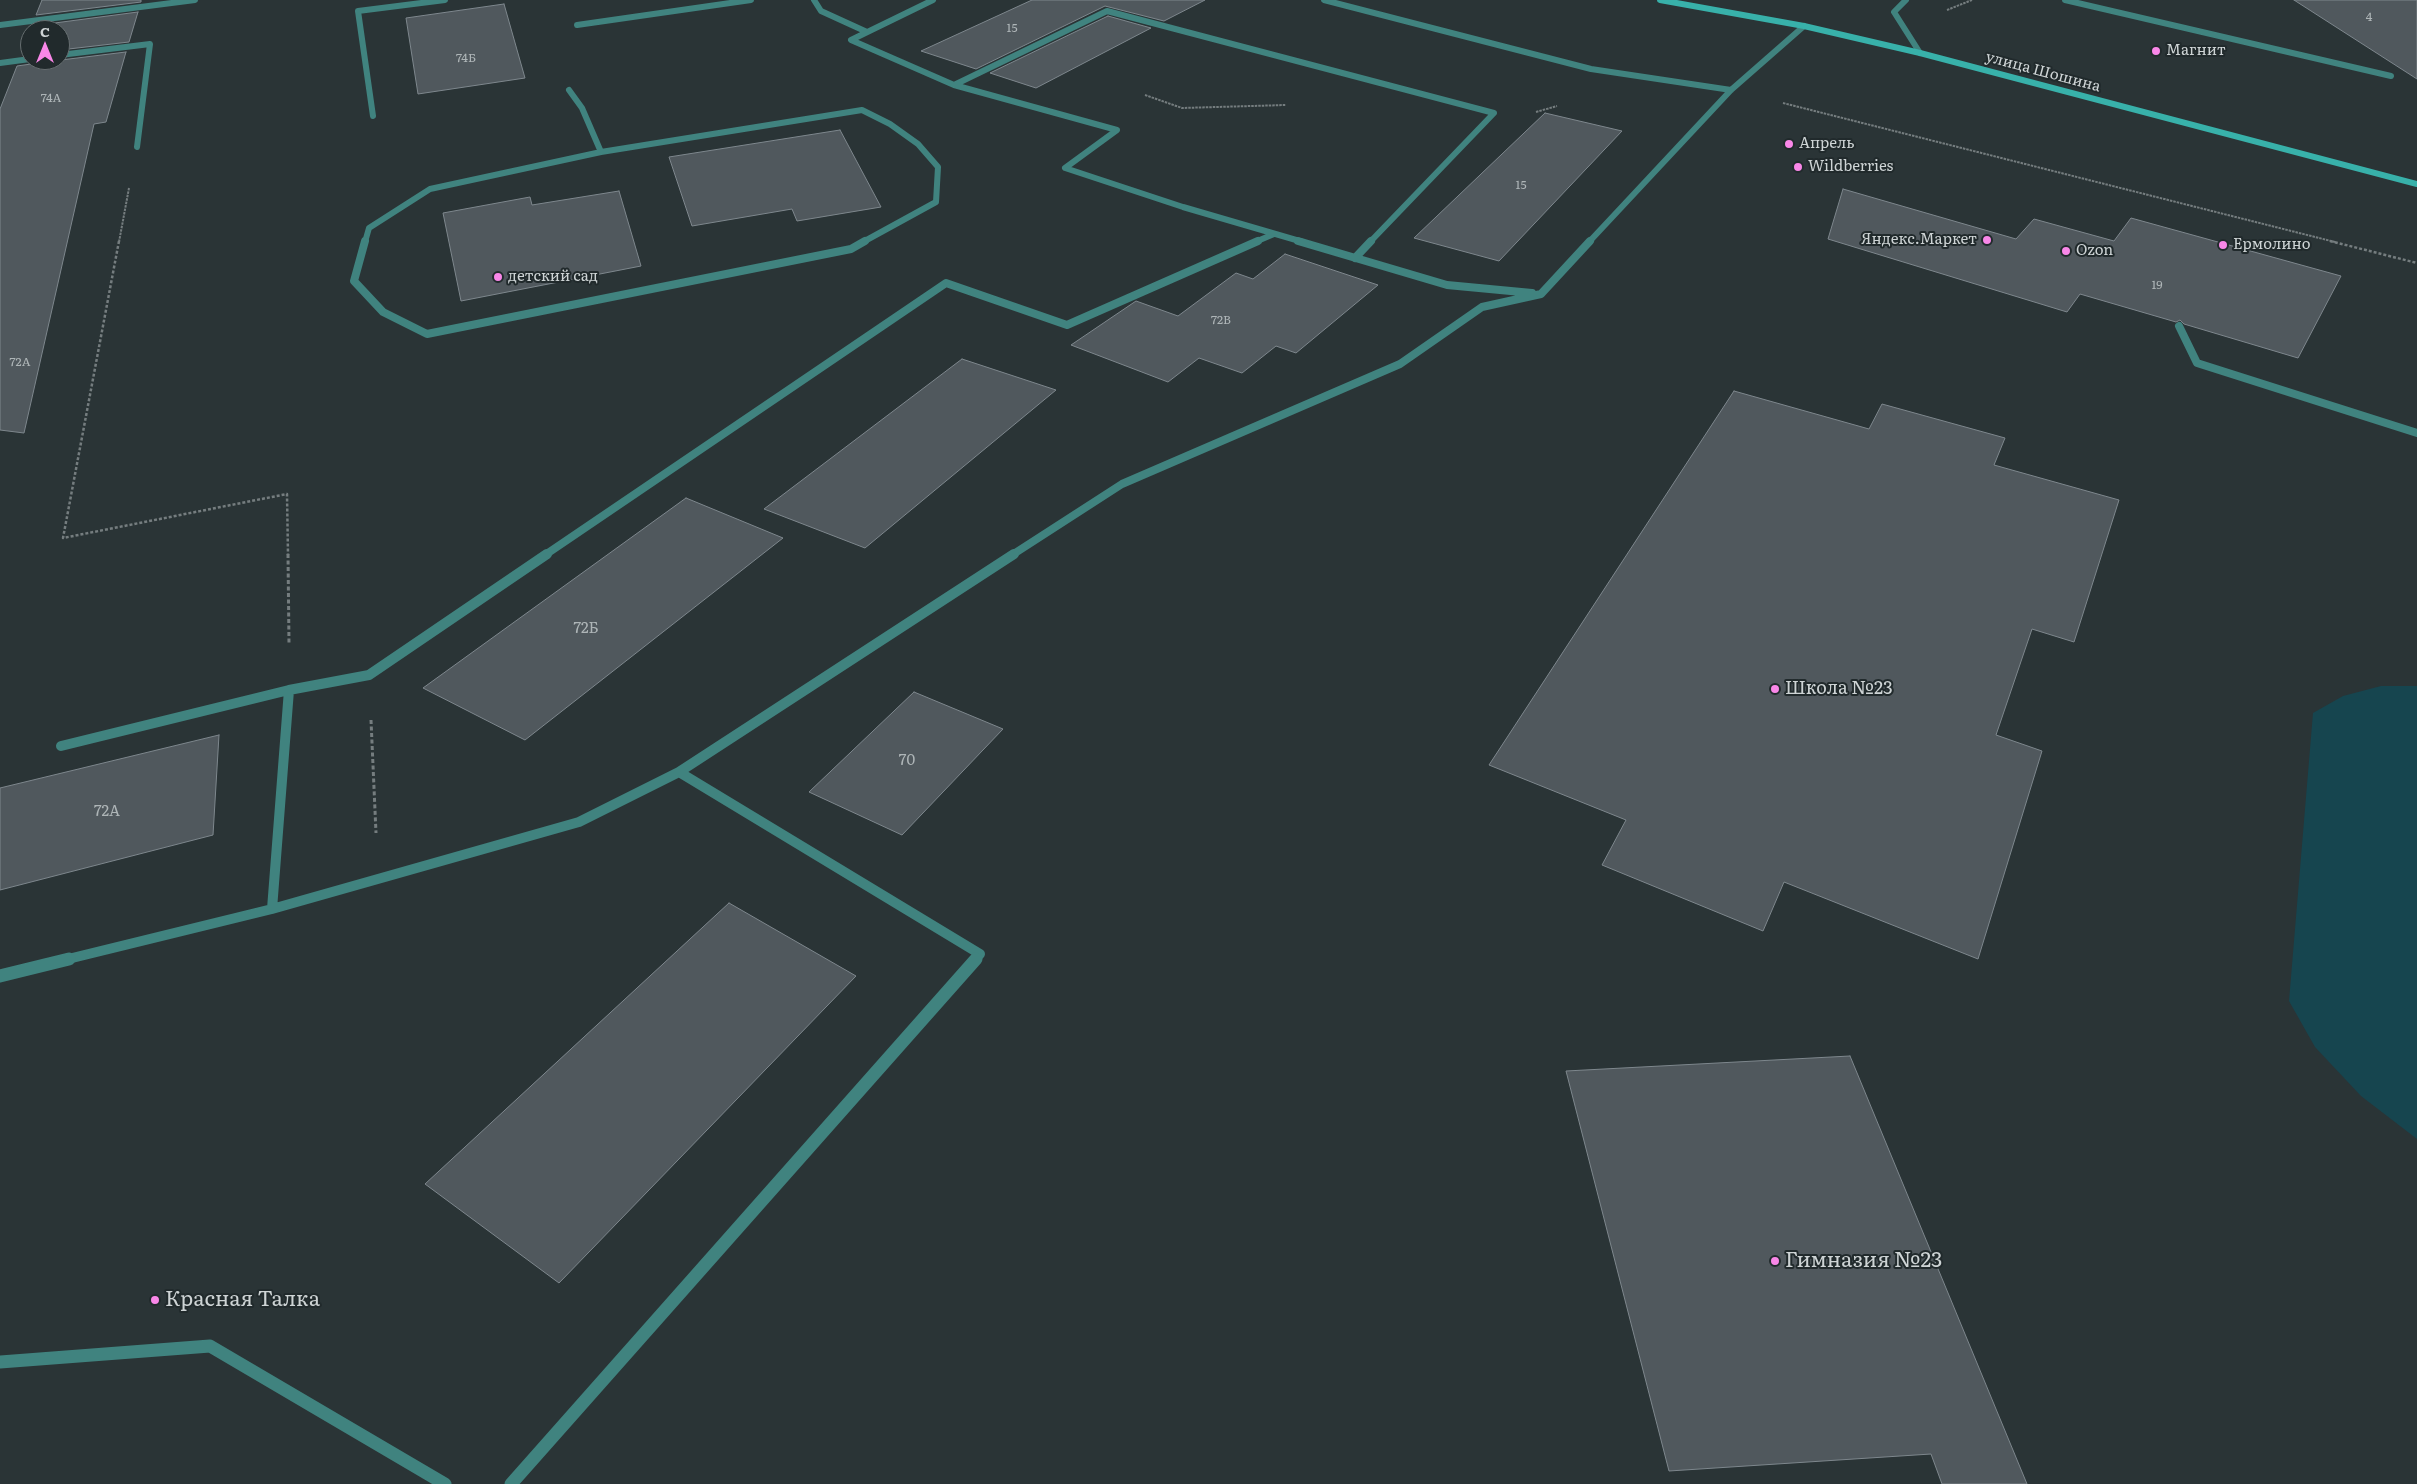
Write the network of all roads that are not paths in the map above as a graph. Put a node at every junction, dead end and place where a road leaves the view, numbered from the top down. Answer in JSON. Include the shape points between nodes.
{"nodes":[{"id":1,"x":195,"y":0,"type":"edge"},
{"id":2,"x":445,"y":0,"type":"edge"},
{"id":3,"x":751,"y":0,"type":"edge"},
{"id":4,"x":814,"y":0,"type":"edge"},
{"id":5,"x":933,"y":0,"type":"edge"},
{"id":6,"x":1324,"y":0,"type":"edge"},
{"id":7,"x":1660,"y":0,"type":"edge"},
{"id":8,"x":1703,"y":0,"type":"edge"},
{"id":9,"x":1906,"y":0,"type":"edge"},
{"id":10,"x":2065,"y":0,"type":"edge"},
{"id":11,"x":1671,"y":1,"type":"junction"},
{"id":12,"x":0,"y":25,"type":"edge"},
{"id":13,"x":577,"y":25,"type":"dead end"},
{"id":14,"x":1804,"y":26,"type":"junction"},
{"id":15,"x":867,"y":32,"type":"junction"},
{"id":16,"x":1920,"y":53,"type":"junction"},
{"id":17,"x":70,"y":54,"type":"edge"},
{"id":18,"x":20,"y":60,"type":"edge"},
{"id":19,"x":0,"y":63,"type":"edge"},
{"id":20,"x":2391,"y":76,"type":"dead end"},
{"id":21,"x":954,"y":85,"type":"junction"},
{"id":22,"x":569,"y":90,"type":"dead end"},
{"id":23,"x":1731,"y":90,"type":"junction"},
{"id":24,"x":373,"y":116,"type":"dead end"},
{"id":25,"x":137,"y":147,"type":"road end"},
{"id":26,"x":601,"y":152,"type":"junction"},
{"id":27,"x":2417,"y":184,"type":"edge"},
{"id":28,"x":1274,"y":234,"type":"junction"},
{"id":29,"x":1355,"y":258,"type":"junction"},
{"id":30,"x":1540,"y":294,"type":"junction"},
{"id":31,"x":2179,"y":326,"type":"dead end"},
{"id":32,"x":2417,"y":433,"type":"edge"},
{"id":33,"x":289,"y":690,"type":"junction"},
{"id":34,"x":61,"y":746,"type":"dead end"},
{"id":35,"x":679,"y":772,"type":"junction"},
{"id":36,"x":272,"y":909,"type":"junction"},
{"id":37,"x":0,"y":976,"type":"edge"},
{"id":38,"x":0,"y":1362,"type":"edge"},
{"id":39,"x":445,"y":1484,"type":"edge"},
{"id":40,"x":511,"y":1484,"type":"edge"}],
"edges":[{"from":1,"to":12,"type":"street"},
{"from":2,"to":24,"type":"street","via":[[358,11]]},
{"from":3,"to":13,"type":"street"},
{"from":4,"to":15,"type":"street","via":[[821,11]]},
{"from":5,"to":15,"type":"street"},
{"from":6,"to":23,"type":"street","via":[[1591,69]]},
{"from":7,"to":11,"type":"street","name":"улица Шошина"},
{"from":8,"to":11,"type":"street"},
{"from":9,"to":16,"type":"street","via":[[1894,12]]},
{"from":10,"to":20,"type":"street"},
{"from":11,"to":14,"type":"street","name":"улица Шошина"},
{"from":14,"to":16,"type":"street","name":"улица Шошина"},
{"from":14,"to":23,"type":"street"},
{"from":15,"to":21,"type":"street","via":[[851,40]]},
{"from":16,"to":27,"type":"street","name":"улица Шошина"},
{"from":17,"to":25,"type":"street","via":[[150,44]]},
{"from":18,"to":19,"type":"street"},
{"from":21,"to":28,"type":"street","via":[[1117,130],[1065,168]]},
{"from":21,"to":29,"type":"street","via":[[1107,11],[1494,113]]},
{"from":22,"to":26,"type":"street","via":[[582,108]]},
{"from":23,"to":30,"type":"street"},
{"from":26,"to":26,"type":"street","via":[[430,189],[369,228],[354,281],[383,312],[427,334],[850,250],[936,202],[938,167],[918,144],[890,124],[862,110]]},
{"from":28,"to":29,"type":"street"},
{"from":28,"to":33,"type":"street","via":[[1067,325],[946,283],[369,675]]},
{"from":29,"to":30,"type":"street","via":[[1447,285]]},
{"from":30,"to":35,"type":"street","via":[[1482,307],[1400,364],[1122,484]]},
{"from":31,"to":32,"type":"street","via":[[2197,363]]},
{"from":33,"to":34,"type":"street"},
{"from":33,"to":36,"type":"street"},
{"from":35,"to":36,"type":"street","via":[[579,822]]},
{"from":35,"to":40,"type":"street","via":[[980,954]]},
{"from":36,"to":37,"type":"street"},
{"from":38,"to":39,"type":"street","via":[[210,1346]]}]}
